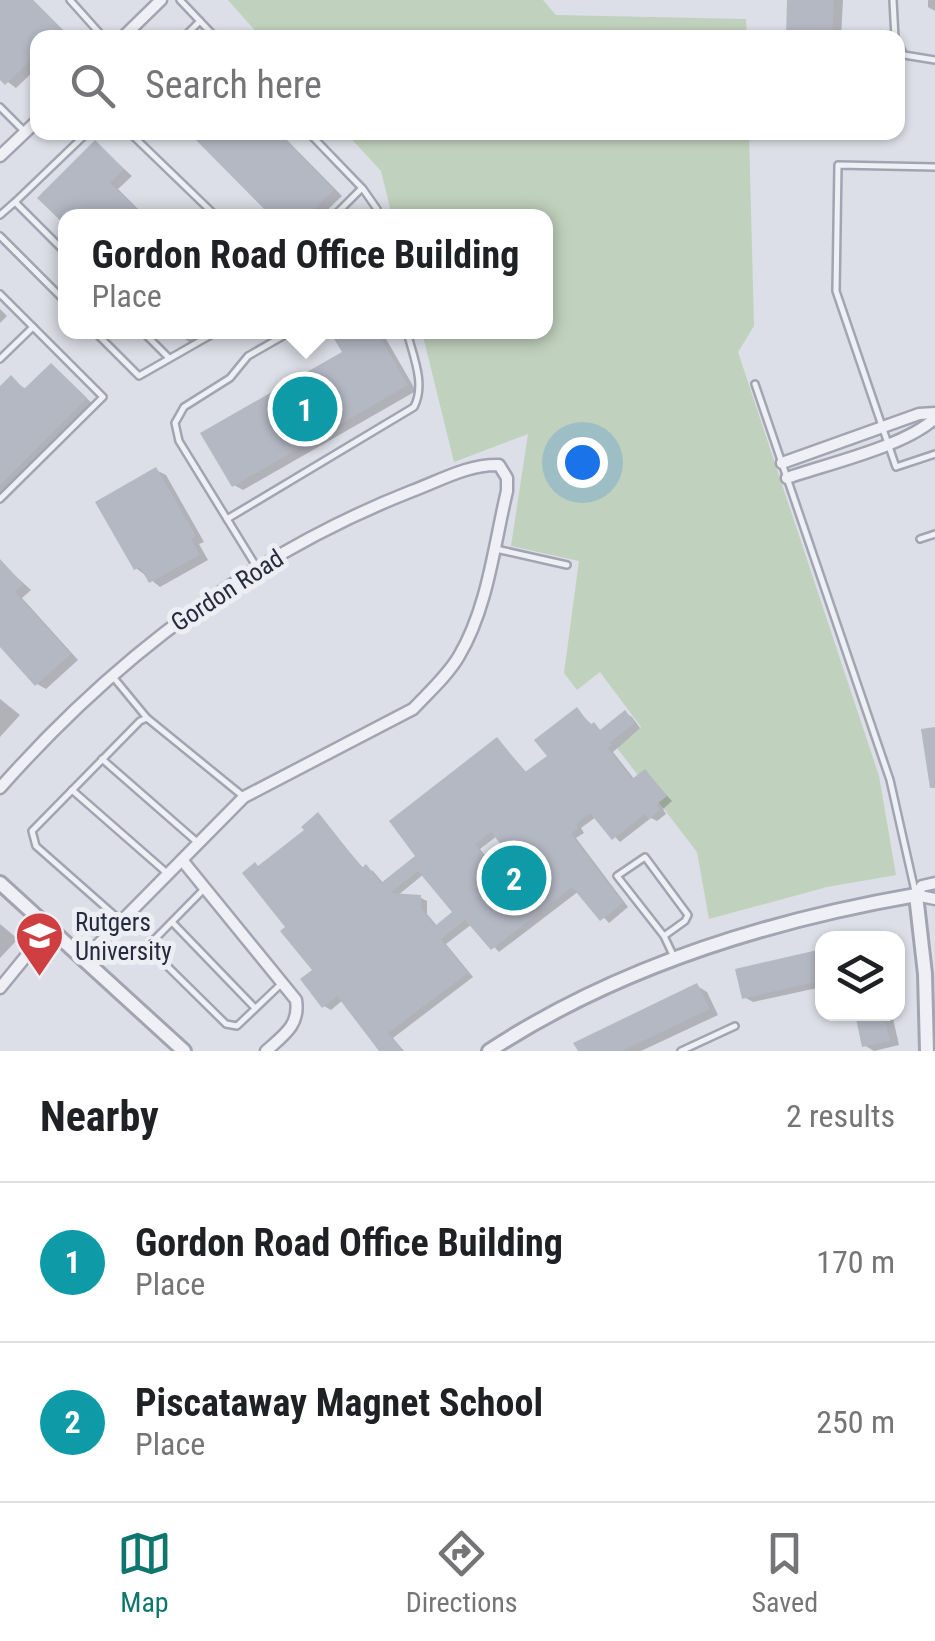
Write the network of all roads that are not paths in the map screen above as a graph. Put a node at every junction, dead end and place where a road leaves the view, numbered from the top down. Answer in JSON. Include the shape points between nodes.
{"nodes":[{"id":1,"x":70,"y":0,"type":"edge"},
{"id":2,"x":161,"y":0,"type":"edge"},
{"id":3,"x":180,"y":0,"type":"edge"},
{"id":4,"x":892,"y":0,"type":"edge"},
{"id":5,"x":200,"y":20,"type":"junction"},
{"id":6,"x":97,"y":30,"type":"edge"},
{"id":7,"x":130,"y":30,"type":"edge"},
{"id":8,"x":191,"y":30,"type":"edge"},
{"id":9,"x":209,"y":30,"type":"edge"},
{"id":10,"x":894,"y":30,"type":"edge"},
{"id":11,"x":905,"y":54,"type":"edge"},
{"id":12,"x":935,"y":60,"type":"edge"},
{"id":13,"x":0,"y":107,"type":"edge"},
{"id":14,"x":30,"y":127,"type":"edge"},
{"id":15,"x":25,"y":132,"type":"junction"},
{"id":16,"x":80,"y":140,"type":"edge"},
{"id":17,"x":137,"y":140,"type":"edge"},
{"id":18,"x":316,"y":140,"type":"edge"},
{"id":19,"x":1,"y":153,"type":"edge"},
{"id":20,"x":935,"y":167,"type":"edge"},
{"id":21,"x":362,"y":188,"type":"junction"},
{"id":22,"x":16,"y":202,"type":"junction"},
{"id":23,"x":209,"y":209,"type":"edge"},
{"id":24,"x":341,"y":209,"type":"edge"},
{"id":25,"x":377,"y":209,"type":"edge"},
{"id":26,"x":0,"y":215,"type":"edge"},
{"id":27,"x":0,"y":236,"type":"edge"},
{"id":28,"x":58,"y":245,"type":"edge"},
{"id":29,"x":0,"y":294,"type":"edge"},
{"id":30,"x":58,"y":294,"type":"edge"},
{"id":31,"x":32,"y":327,"type":"junction"},
{"id":32,"x":102,"y":339,"type":"edge"},
{"id":33,"x":151,"y":339,"type":"edge"},
{"id":34,"x":204,"y":339,"type":"edge"},
{"id":35,"x":278,"y":339,"type":"edge"},
{"id":36,"x":408,"y":339,"type":"edge"},
{"id":37,"x":170,"y":358,"type":"junction"},
{"id":38,"x":0,"y":359,"type":"edge"},
{"id":39,"x":755,"y":384,"type":"dead end"},
{"id":40,"x":935,"y":415,"type":"edge"},
{"id":41,"x":882,"y":427,"type":"junction"},
{"id":42,"x":888,"y":443,"type":"junction"},
{"id":43,"x":935,"y":454,"type":"edge"},
{"id":44,"x":782,"y":463,"type":"junction"},
{"id":45,"x":787,"y":478,"type":"junction"},
{"id":46,"x":0,"y":499,"type":"edge"},
{"id":47,"x":228,"y":520,"type":"junction"},
{"id":48,"x":935,"y":534,"type":"edge"},
{"id":49,"x":920,"y":539,"type":"dead end"},
{"id":50,"x":494,"y":549,"type":"junction"},
{"id":51,"x":566,"y":565,"type":"dead end"},
{"id":52,"x":256,"y":566,"type":"junction"},
{"id":53,"x":113,"y":676,"type":"junction"},
{"id":54,"x":147,"y":718,"type":"junction"},
{"id":55,"x":102,"y":759,"type":"junction"},
{"id":56,"x":0,"y":788,"type":"edge"},
{"id":57,"x":72,"y":790,"type":"junction"},
{"id":58,"x":244,"y":796,"type":"junction"},
{"id":59,"x":197,"y":842,"type":"junction"},
{"id":60,"x":182,"y":860,"type":"junction"},
{"id":61,"x":168,"y":874,"type":"junction"},
{"id":62,"x":0,"y":883,"type":"edge"},
{"id":63,"x":935,"y":883,"type":"edge"},
{"id":64,"x":206,"y":887,"type":"junction"},
{"id":65,"x":916,"y":896,"type":"junction"},
{"id":66,"x":935,"y":899,"type":"edge"},
{"id":67,"x":121,"y":921,"type":"junction"},
{"id":68,"x":172,"y":922,"type":"junction"},
{"id":69,"x":49,"y":928,"type":"junction"},
{"id":70,"x":664,"y":936,"type":"junction"},
{"id":71,"x":674,"y":957,"type":"junction"},
{"id":72,"x":85,"y":958,"type":"junction"},
{"id":73,"x":282,"y":983,"type":"junction"},
{"id":74,"x":0,"y":988,"type":"edge"},
{"id":75,"x":256,"y":1008,"type":"junction"},
{"id":76,"x":735,"y":1026,"type":"dead end"},
{"id":77,"x":931,"y":1028,"type":"edge"},
{"id":78,"x":184,"y":1051,"type":"edge"},
{"id":79,"x":266,"y":1051,"type":"edge"},
{"id":80,"x":489,"y":1051,"type":"edge"},
{"id":81,"x":681,"y":1051,"type":"edge"},
{"id":82,"x":927,"y":1051,"type":"edge"}],
"edges":[{"from":1,"to":6,"type":"lane"},
{"from":2,"to":7,"type":"street"},
{"from":3,"to":5,"type":"lane"},
{"from":4,"to":10,"type":"lane"},
{"from":5,"to":8,"type":"lane"},
{"from":5,"to":9,"type":"lane"},
{"from":11,"to":12,"type":"lane"},
{"from":13,"to":15,"type":"lane"},
{"from":14,"to":15,"type":"street"},
{"from":15,"to":19,"type":"street"},
{"from":16,"to":22,"type":"lane"},
{"from":17,"to":23,"type":"lane"},
{"from":18,"to":21,"type":"lane"},
{"from":20,"to":41,"type":"lane","via":[[838,165],[836,291]]},
{"from":21,"to":24,"type":"lane"},
{"from":21,"to":25,"type":"lane"},
{"from":22,"to":26,"type":"lane"},
{"from":22,"to":28,"type":"lane"},
{"from":27,"to":30,"type":"lane"},
{"from":29,"to":31,"type":"lane"},
{"from":31,"to":38,"type":"lane"},
{"from":31,"to":46,"type":"lane","via":[[103,397]]},
{"from":32,"to":37,"type":"lane","via":[[140,376]]},
{"from":33,"to":37,"type":"lane"},
{"from":34,"to":37,"type":"lane"},
{"from":35,"to":47,"type":"lane","via":[[177,416],[179,440]]},
{"from":36,"to":47,"type":"lane","via":[[420,384],[414,408]]},
{"from":39,"to":44,"type":"lane"},
{"from":40,"to":41,"type":"street"},
{"from":40,"to":42,"type":"street","via":[[925,427]]},
{"from":41,"to":42,"type":"lane"},
{"from":41,"to":44,"type":"street"},
{"from":42,"to":43,"type":"lane","via":[[896,468]]},
{"from":42,"to":45,"type":"street"},
{"from":44,"to":45,"type":"lane"},
{"from":45,"to":65,"type":"lane","via":[[890,780]]},
{"from":47,"to":52,"type":"lane"},
{"from":48,"to":49,"type":"lane"},
{"from":50,"to":51,"type":"lane"},
{"from":50,"to":52,"type":"street","name":"Gordon Road","via":[[507,478],[499,465],[480,465],[378,505]]},
{"from":50,"to":58,"type":"street","via":[[471,633],[413,709]]},
{"from":52,"to":53,"type":"street","name":"Gordon Road"},
{"from":53,"to":54,"type":"lane"},
{"from":53,"to":56,"type":"street","name":"Gordon Road"},
{"from":54,"to":55,"type":"lane"},
{"from":54,"to":58,"type":"lane"},
{"from":55,"to":57,"type":"lane"},
{"from":55,"to":59,"type":"lane"},
{"from":57,"to":61,"type":"lane"},
{"from":57,"to":67,"type":"lane","via":[[32,831],[36,846]]},
{"from":58,"to":59,"type":"street"},
{"from":59,"to":60,"type":"street"},
{"from":60,"to":61,"type":"street"},
{"from":60,"to":64,"type":"street"},
{"from":61,"to":67,"type":"street"},
{"from":62,"to":69,"type":"street"},
{"from":63,"to":65,"type":"street"},
{"from":64,"to":68,"type":"lane"},
{"from":64,"to":73,"type":"street"},
{"from":65,"to":66,"type":"street"},
{"from":65,"to":71,"type":"street"},
{"from":65,"to":77,"type":"street"},
{"from":67,"to":72,"type":"street"},
{"from":68,"to":75,"type":"lane"},
{"from":68,"to":75,"type":"lane","via":[[152,943],[157,956],[226,1024],[237,1026]]},
{"from":69,"to":72,"type":"street"},
{"from":69,"to":74,"type":"street"},
{"from":70,"to":70,"type":"lane","via":[[617,876],[644,857],[688,914]]},
{"from":70,"to":71,"type":"lane"},
{"from":71,"to":80,"type":"street","via":[[580,998]]},
{"from":72,"to":78,"type":"street"},
{"from":73,"to":75,"type":"lane"},
{"from":73,"to":79,"type":"street","via":[[298,1015]]},
{"from":76,"to":81,"type":"lane"},
{"from":77,"to":82,"type":"street"}]}
